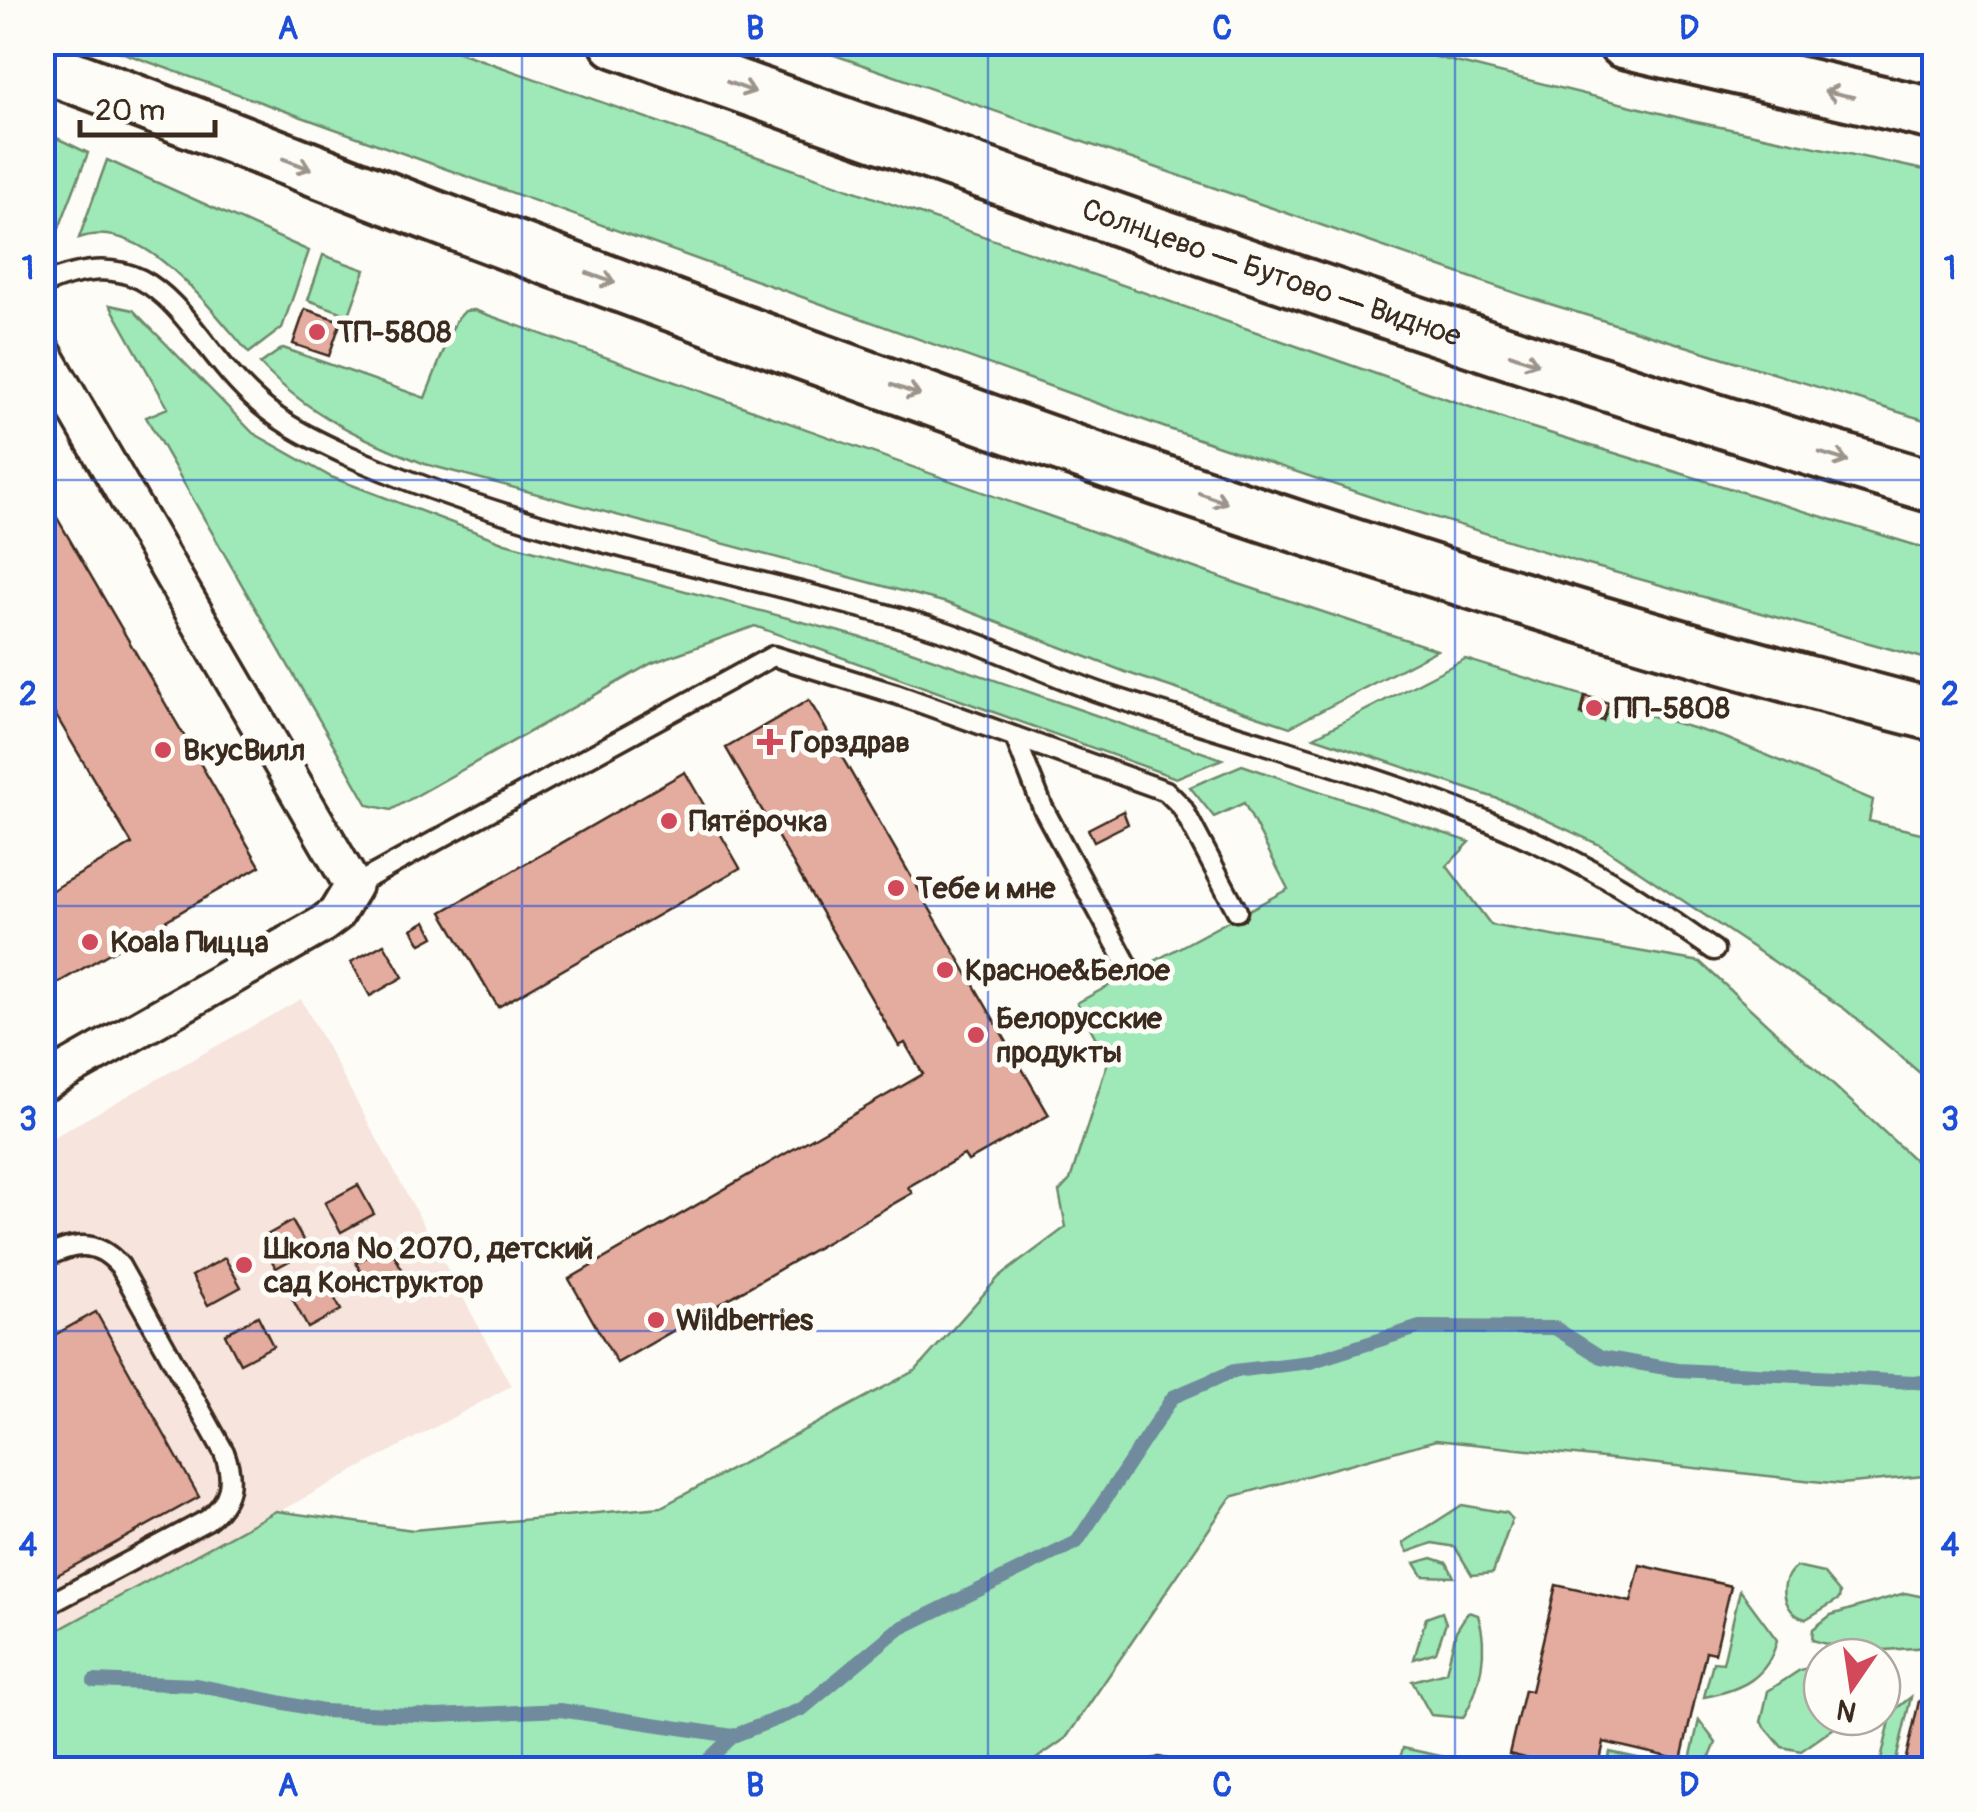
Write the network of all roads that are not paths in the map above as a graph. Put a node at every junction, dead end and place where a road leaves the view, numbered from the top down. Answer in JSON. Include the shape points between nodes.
{"nodes":[{"id":1,"x":616,"y":42,"type":"edge"},
{"id":2,"x":1622,"y":42,"type":"edge"},
{"id":3,"x":42,"y":66,"type":"edge"},
{"id":4,"x":1934,"y":114,"type":"edge"},
{"id":5,"x":42,"y":285,"type":"edge"},
{"id":6,"x":42,"y":351,"type":"edge"},
{"id":7,"x":1934,"y":487,"type":"edge"},
{"id":8,"x":1934,"y":715,"type":"edge"},
{"id":9,"x":1015,"y":737,"type":"junction"},
{"id":10,"x":353,"y":886,"type":"junction"},
{"id":11,"x":1237,"y":911,"type":"dead end"},
{"id":12,"x":1714,"y":950,"type":"dead end"},
{"id":13,"x":1128,"y":966,"type":"dead end"},
{"id":14,"x":42,"y":1084,"type":"edge"},
{"id":15,"x":42,"y":1259,"type":"edge"},
{"id":16,"x":42,"y":1608,"type":"edge"}],
"edges":[{"from":1,"to":7,"type":"main road","name":"Солнцево — Бутово — Видное","one_way":true,"via":[[1290,280],[1688,414]]},
{"from":4,"to":2,"type":"main road","one_way":true},
{"from":3,"to":8,"type":"main road","one_way":true,"via":[[1087,456],[1482,587]]},
{"from":5,"to":12,"type":"lane","via":[[74,271],[126,270],[170,304],[260,404],[293,428],[365,462],[522,520],[920,623],[1096,691],[1413,795],[1614,882]]},
{"from":6,"to":10,"type":"street"},
{"from":9,"to":10,"type":"lane","via":[[773,656]]},
{"from":9,"to":11,"type":"lane","via":[[1166,791],[1182,807]]},
{"from":9,"to":13,"type":"lane","via":[[1043,808]]},
{"from":10,"to":14,"type":"street","via":[[320,926]]},
{"from":15,"to":16,"type":"lane","via":[[82,1244],[103,1250],[120,1266],[224,1452],[231,1478],[225,1503],[206,1520]]}]}
